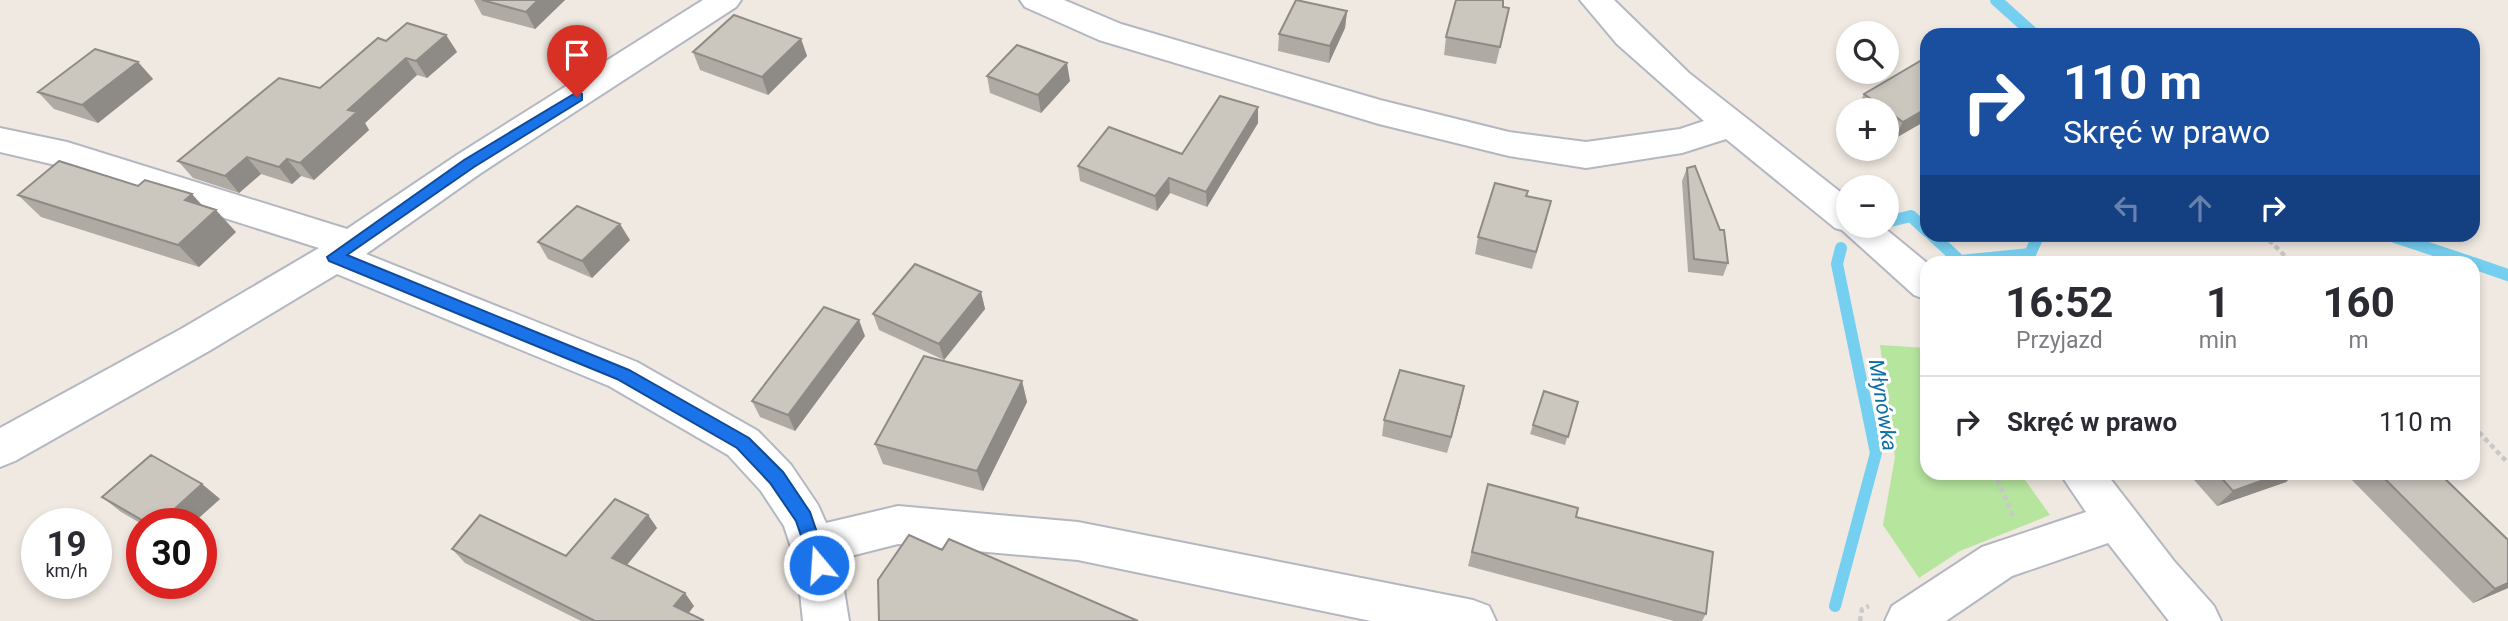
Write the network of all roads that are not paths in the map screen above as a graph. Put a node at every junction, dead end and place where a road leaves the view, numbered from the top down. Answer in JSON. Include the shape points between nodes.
{"nodes":[{"id":1,"x":725,"y":0,"type":"edge"},
{"id":2,"x":1036,"y":0,"type":"edge"},
{"id":3,"x":1596,"y":0,"type":"edge"},
{"id":4,"x":1730,"y":125,"type":"junction"},
{"id":5,"x":0,"y":140,"type":"edge"},
{"id":6,"x":1836,"y":209,"type":"edge"},
{"id":7,"x":1872,"y":238,"type":"edge"},
{"id":8,"x":342,"y":251,"type":"junction"},
{"id":9,"x":1920,"y":279,"type":"edge"},
{"id":10,"x":0,"y":449,"type":"edge"},
{"id":11,"x":2086,"y":480,"type":"edge"},
{"id":12,"x":2117,"y":521,"type":"junction"},
{"id":13,"x":813,"y":546,"type":"junction"},
{"id":14,"x":826,"y":621,"type":"edge"},
{"id":15,"x":1473,"y":621,"type":"edge"},
{"id":16,"x":1908,"y":621,"type":"edge"},
{"id":17,"x":2198,"y":621,"type":"edge"}],
"edges":[{"from":1,"to":8,"type":"street","via":[[469,163]]},
{"from":2,"to":4,"type":"street","via":[[1110,32],[1378,112],[1509,145],[1586,155],[1682,141]]},
{"from":3,"to":4,"type":"street","via":[[1628,36]]},
{"from":4,"to":6,"type":"street"},
{"from":5,"to":8,"type":"street","via":[[67,155]]},
{"from":7,"to":9,"type":"street"},
{"from":8,"to":10,"type":"street"},
{"from":8,"to":13,"type":"street","via":[[623,374],[733,437],[776,478],[803,518]]},
{"from":11,"to":12,"type":"street"},
{"from":12,"to":16,"type":"street","via":[[1998,561]]},
{"from":12,"to":17,"type":"street"},
{"from":13,"to":14,"type":"street"},
{"from":13,"to":15,"type":"street","via":[[898,525],[1078,541]]}]}
